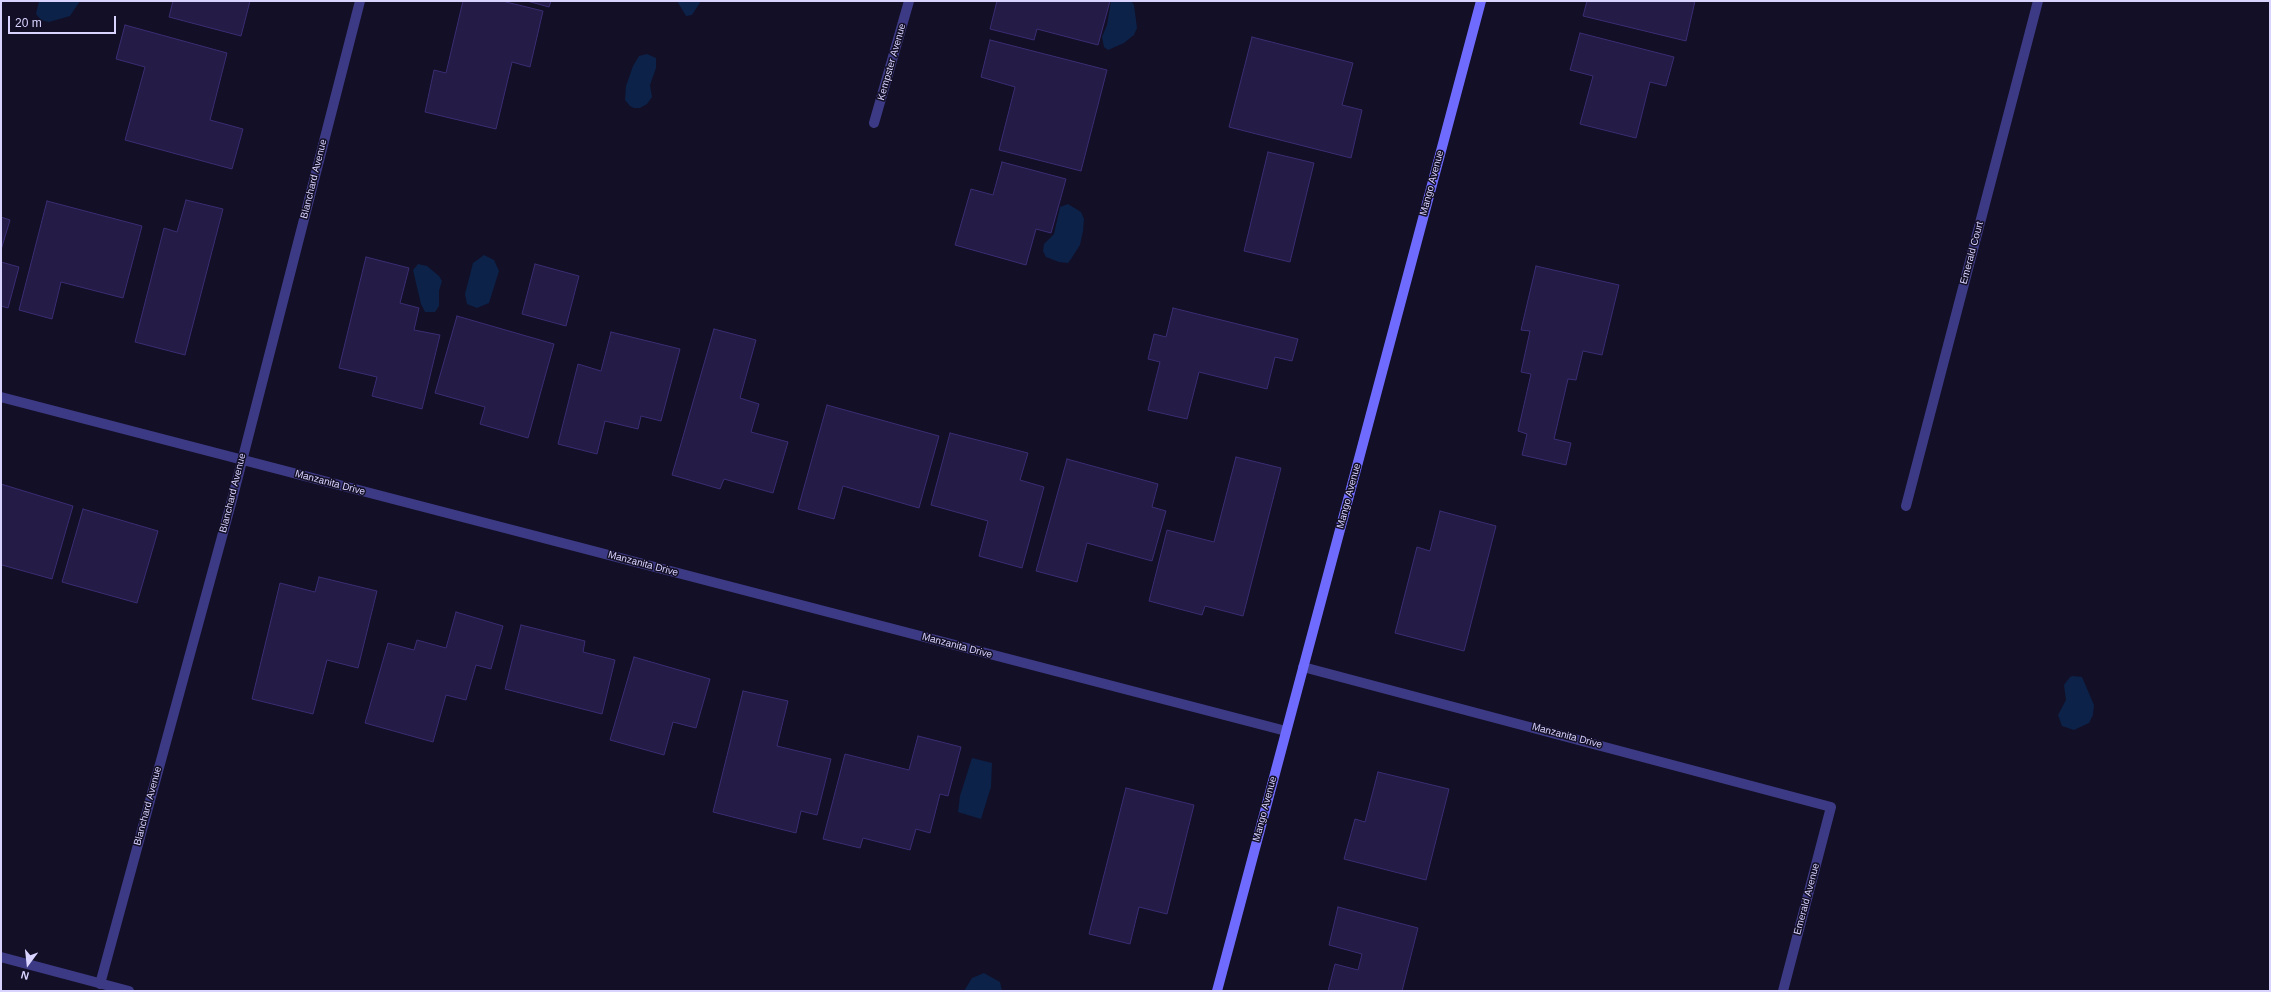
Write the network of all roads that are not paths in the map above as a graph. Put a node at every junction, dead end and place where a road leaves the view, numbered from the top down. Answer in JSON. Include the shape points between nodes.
{"nodes":[{"id":1,"x":360,"y":1,"type":"edge"},
{"id":2,"x":909,"y":1,"type":"edge"},
{"id":3,"x":1481,"y":1,"type":"edge"},
{"id":4,"x":2038,"y":1,"type":"edge"},
{"id":5,"x":874,"y":123,"type":"dead end"},
{"id":6,"x":1,"y":397,"type":"edge"},
{"id":7,"x":241,"y":460,"type":"junction"},
{"id":8,"x":1906,"y":506,"type":"dead end"},
{"id":9,"x":1303,"y":667,"type":"junction"},
{"id":10,"x":1286,"y":731,"type":"junction"},
{"id":11,"x":1831,"y":806,"type":"joint"},
{"id":12,"x":1,"y":957,"type":"edge"},
{"id":13,"x":100,"y":984,"type":"junction"},
{"id":14,"x":129,"y":991,"type":"edge"},
{"id":15,"x":1217,"y":991,"type":"edge"},
{"id":16,"x":1783,"y":991,"type":"edge"}],
"edges":[{"from":1,"to":7,"type":"street","name":"Blanchard Avenue"},
{"from":2,"to":5,"type":"street","name":"Kempster Avenue"},
{"from":3,"to":9,"type":"street","name":"Mango Avenue"},
{"from":4,"to":8,"type":"street","name":"Emerald Court"},
{"from":6,"to":7,"type":"street","name":"Manzanita Drive"},
{"from":7,"to":10,"type":"street","name":"Manzanita Drive"},
{"from":7,"to":13,"type":"street","name":"Blanchard Avenue"},
{"from":9,"to":10,"type":"street","name":"Mango Avenue"},
{"from":9,"to":11,"type":"street","name":"Manzanita Drive"},
{"from":10,"to":15,"type":"street","name":"Mango Avenue"},
{"from":11,"to":16,"type":"street","name":"Emerald Avenue"},
{"from":12,"to":13,"type":"street"},
{"from":13,"to":14,"type":"street"}]}
